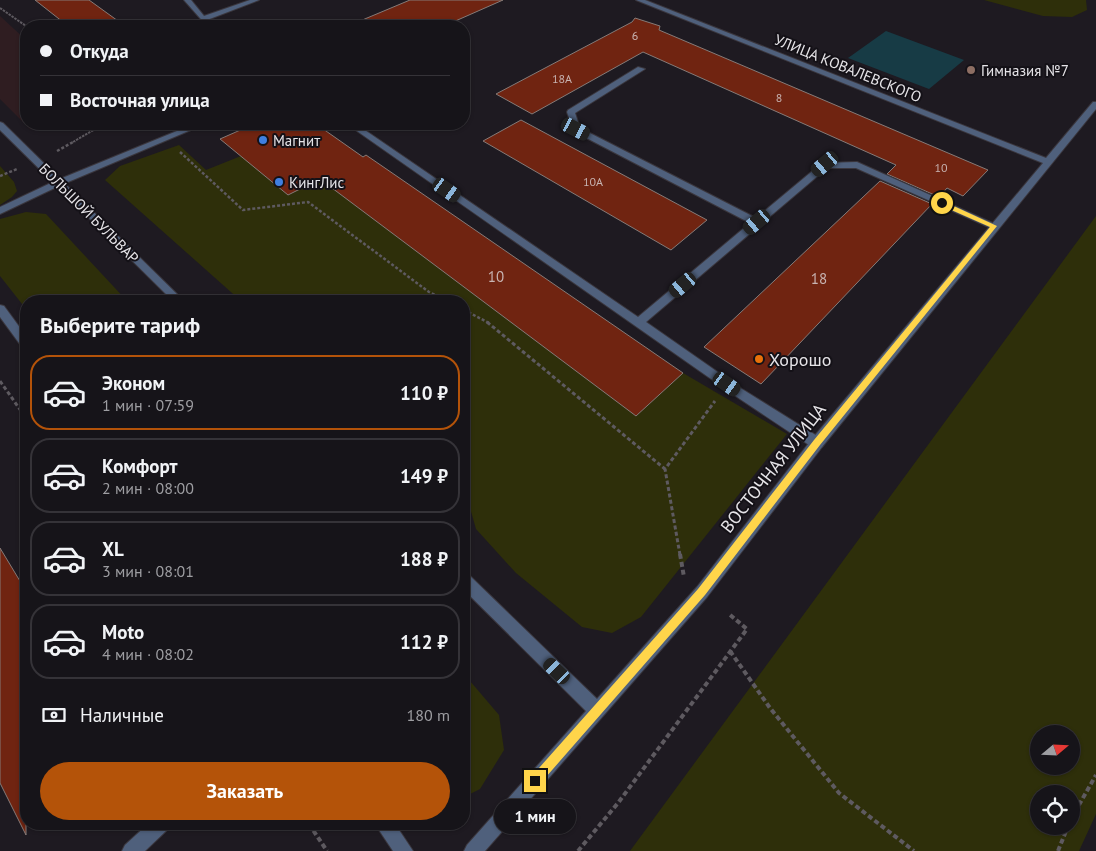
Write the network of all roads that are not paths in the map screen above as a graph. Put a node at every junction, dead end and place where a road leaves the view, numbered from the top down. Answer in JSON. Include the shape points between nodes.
{"nodes":[{"id":1,"x":187,"y":0,"type":"edge"},
{"id":2,"x":256,"y":0,"type":"edge"},
{"id":3,"x":639,"y":0,"type":"edge"},
{"id":4,"x":203,"y":19,"type":"joint"},
{"id":5,"x":641,"y":69,"type":"dead end"},
{"id":6,"x":1096,"y":104,"type":"edge"},
{"id":7,"x":0,"y":125,"type":"edge"},
{"id":8,"x":187,"y":130,"type":"edge"},
{"id":9,"x":361,"y":130,"type":"edge"},
{"id":10,"x":1048,"y":162,"type":"junction"},
{"id":11,"x":58,"y":183,"type":"junction"},
{"id":12,"x":0,"y":211,"type":"edge"},
{"id":13,"x":757,"y":222,"type":"junction"},
{"id":14,"x":994,"y":226,"type":"junction"},
{"id":15,"x":173,"y":295,"type":"edge"},
{"id":16,"x":0,"y":309,"type":"edge"},
{"id":17,"x":639,"y":322,"type":"junction"},
{"id":18,"x":20,"y":336,"type":"edge"},
{"id":19,"x":817,"y":442,"type":"junction"},
{"id":20,"x":470,"y":586,"type":"edge"},
{"id":21,"x":597,"y":710,"type":"junction"},
{"id":22,"x":155,"y":830,"type":"edge"},
{"id":23,"x":388,"y":830,"type":"edge"},
{"id":24,"x":131,"y":851,"type":"edge"},
{"id":25,"x":404,"y":851,"type":"edge"},
{"id":26,"x":473,"y":851,"type":"edge"}],
"edges":[{"from":1,"to":4,"type":"street"},
{"from":2,"to":4,"type":"street"},
{"from":3,"to":10,"type":"street","name":"УЛИЦА КОВАЛЕВСКОГО"},
{"from":5,"to":13,"type":"street","via":[[571,112],[576,129]]},
{"from":6,"to":10,"type":"street","name":"ВОСТОЧНАЯ УЛИЦА"},
{"from":7,"to":11,"type":"street","name":"БОЛЬШОЙ БУЛЬВАР"},
{"from":8,"to":11,"type":"street"},
{"from":9,"to":17,"type":"street"},
{"from":10,"to":14,"type":"street","name":"ВОСТОЧНАЯ УЛИЦА"},
{"from":11,"to":12,"type":"street"},
{"from":11,"to":15,"type":"street","name":"БОЛЬШОЙ БУЛЬВАР"},
{"from":13,"to":14,"type":"street","via":[[825,164],[857,165]]},
{"from":13,"to":17,"type":"street"},
{"from":14,"to":19,"type":"street","name":"ВОСТОЧНАЯ УЛИЦА"},
{"from":16,"to":18,"type":"street"},
{"from":17,"to":19,"type":"street"},
{"from":19,"to":21,"type":"street","name":"ВОСТОЧНАЯ УЛИЦА","via":[[702,592]]},
{"from":20,"to":21,"type":"street"},
{"from":21,"to":26,"type":"street","name":"ВОСТОЧНАЯ УЛИЦА"},
{"from":22,"to":24,"type":"street"},
{"from":23,"to":25,"type":"street"}]}
